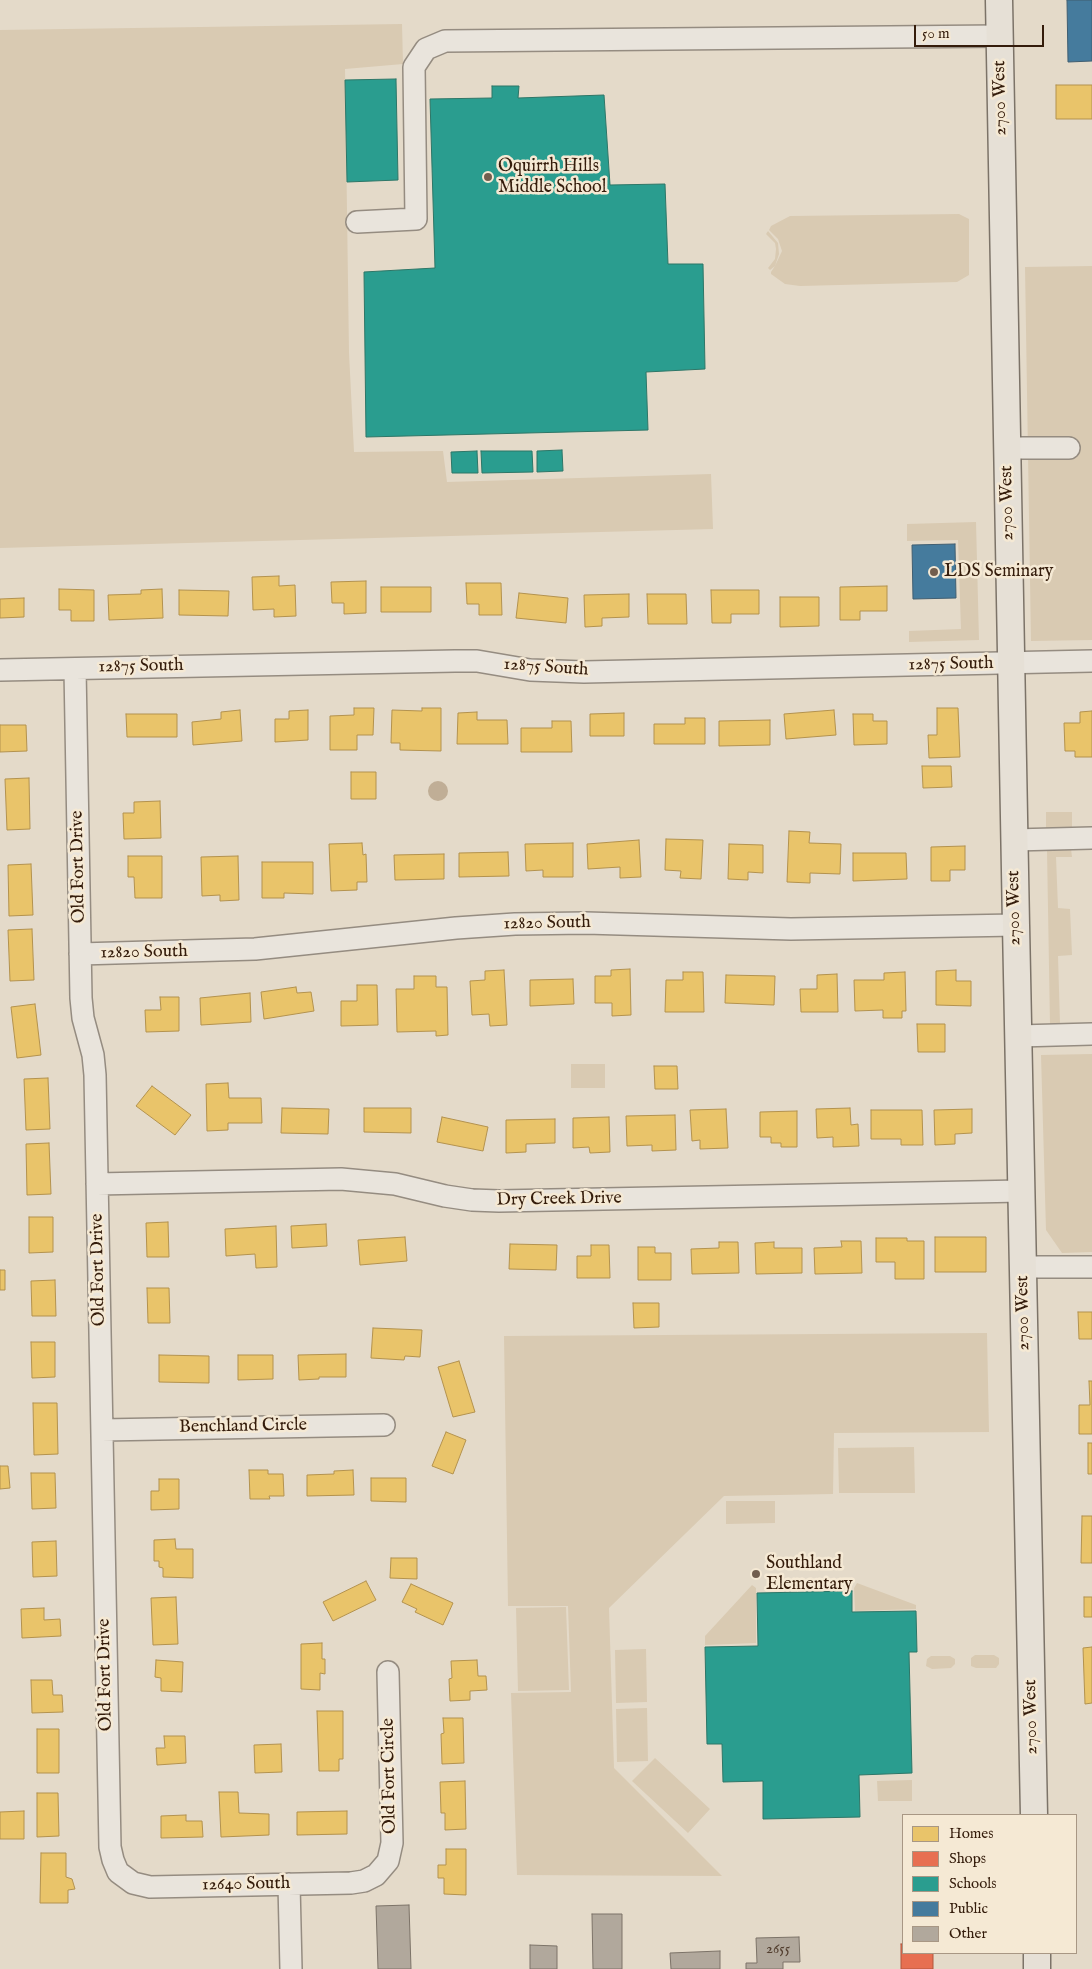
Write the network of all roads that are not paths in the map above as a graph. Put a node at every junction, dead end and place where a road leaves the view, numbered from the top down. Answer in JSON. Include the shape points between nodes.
{"nodes":[{"id":1,"x":999,"y":0,"type":"edge"},
{"id":2,"x":1000,"y":36,"type":"junction"},
{"id":3,"x":358,"y":222,"type":"dead end"},
{"id":4,"x":1007,"y":448,"type":"junction"},
{"id":5,"x":1068,"y":448,"type":"dead end"},
{"id":6,"x":1092,"y":661,"type":"edge"},
{"id":7,"x":1011,"y":664,"type":"junction"},
{"id":8,"x":75,"y":669,"type":"junction"},
{"id":9,"x":0,"y":670,"type":"edge"},
{"id":10,"x":1092,"y":838,"type":"edge"},
{"id":11,"x":1014,"y":840,"type":"junction"},
{"id":12,"x":1016,"y":925,"type":"junction"},
{"id":13,"x":80,"y":954,"type":"junction"},
{"id":14,"x":1092,"y":1034,"type":"edge"},
{"id":15,"x":1019,"y":1036,"type":"junction"},
{"id":16,"x":97,"y":1184,"type":"junction"},
{"id":17,"x":1022,"y":1191,"type":"junction"},
{"id":18,"x":1024,"y":1267,"type":"junction"},
{"id":19,"x":1092,"y":1267,"type":"edge"},
{"id":20,"x":384,"y":1424,"type":"dead end"},
{"id":21,"x":102,"y":1430,"type":"junction"},
{"id":22,"x":388,"y":1672,"type":"dead end"},
{"id":23,"x":1034,"y":1814,"type":"edge"},
{"id":24,"x":118,"y":1872,"type":"joint"},
{"id":25,"x":376,"y":1875,"type":"joint"},
{"id":26,"x":289,"y":1884,"type":"junction"},
{"id":27,"x":1037,"y":1954,"type":"edge"},
{"id":28,"x":291,"y":1969,"type":"edge"},
{"id":29,"x":1037,"y":1969,"type":"edge"}],
"edges":[{"from":1,"to":2,"type":"main road","name":"2700 West"},
{"from":2,"to":3,"type":"street","via":[[445,41],[426,49],[414,67],[416,218]]},
{"from":2,"to":4,"type":"main road","name":"2700 West"},
{"from":4,"to":5,"type":"street"},
{"from":4,"to":7,"type":"main road","name":"2700 West"},
{"from":6,"to":7,"type":"street","name":"12875 South"},
{"from":7,"to":8,"type":"street","name":"12875 South","via":[[584,672],[530,670],[477,661],[455,661]]},
{"from":7,"to":11,"type":"main road","name":"2700 West"},
{"from":8,"to":9,"type":"street","name":"12875 South"},
{"from":8,"to":13,"type":"street","name":"Old Fort Drive"},
{"from":10,"to":11,"type":"street"},
{"from":11,"to":12,"type":"main road","name":"2700 West"},
{"from":12,"to":13,"type":"street","name":"12820 South","via":[[791,929],[515,924],[255,949]]},
{"from":12,"to":15,"type":"main road","name":"2700 West"},
{"from":13,"to":16,"type":"street","name":"Old Fort Drive","via":[[83,1018],[94,1055]]},
{"from":14,"to":15,"type":"street"},
{"from":15,"to":17,"type":"main road","name":"2700 West"},
{"from":16,"to":17,"type":"street","name":"Dry Creek Drive","via":[[350,1180],[394,1184],[472,1200],[499,1201]]},
{"from":16,"to":21,"type":"street","name":"Old Fort Drive"},
{"from":17,"to":18,"type":"main road","name":"2700 West"},
{"from":18,"to":19,"type":"street"},
{"from":18,"to":23,"type":"main road","name":"2700 West"},
{"from":20,"to":21,"type":"street","name":"Benchland Circle"},
{"from":21,"to":24,"type":"street","name":"Old Fort Drive","via":[[110,1846]]},
{"from":22,"to":25,"type":"street","name":"Old Fort Circle","via":[[392,1843],[388,1861]]},
{"from":24,"to":26,"type":"street","name":"12640 South","via":[[133,1882],[150,1887]]},
{"from":25,"to":26,"type":"street","name":"12640 South","via":[[351,1883]]},
{"from":26,"to":28,"type":"street"},
{"from":27,"to":29,"type":"main road"}]}
